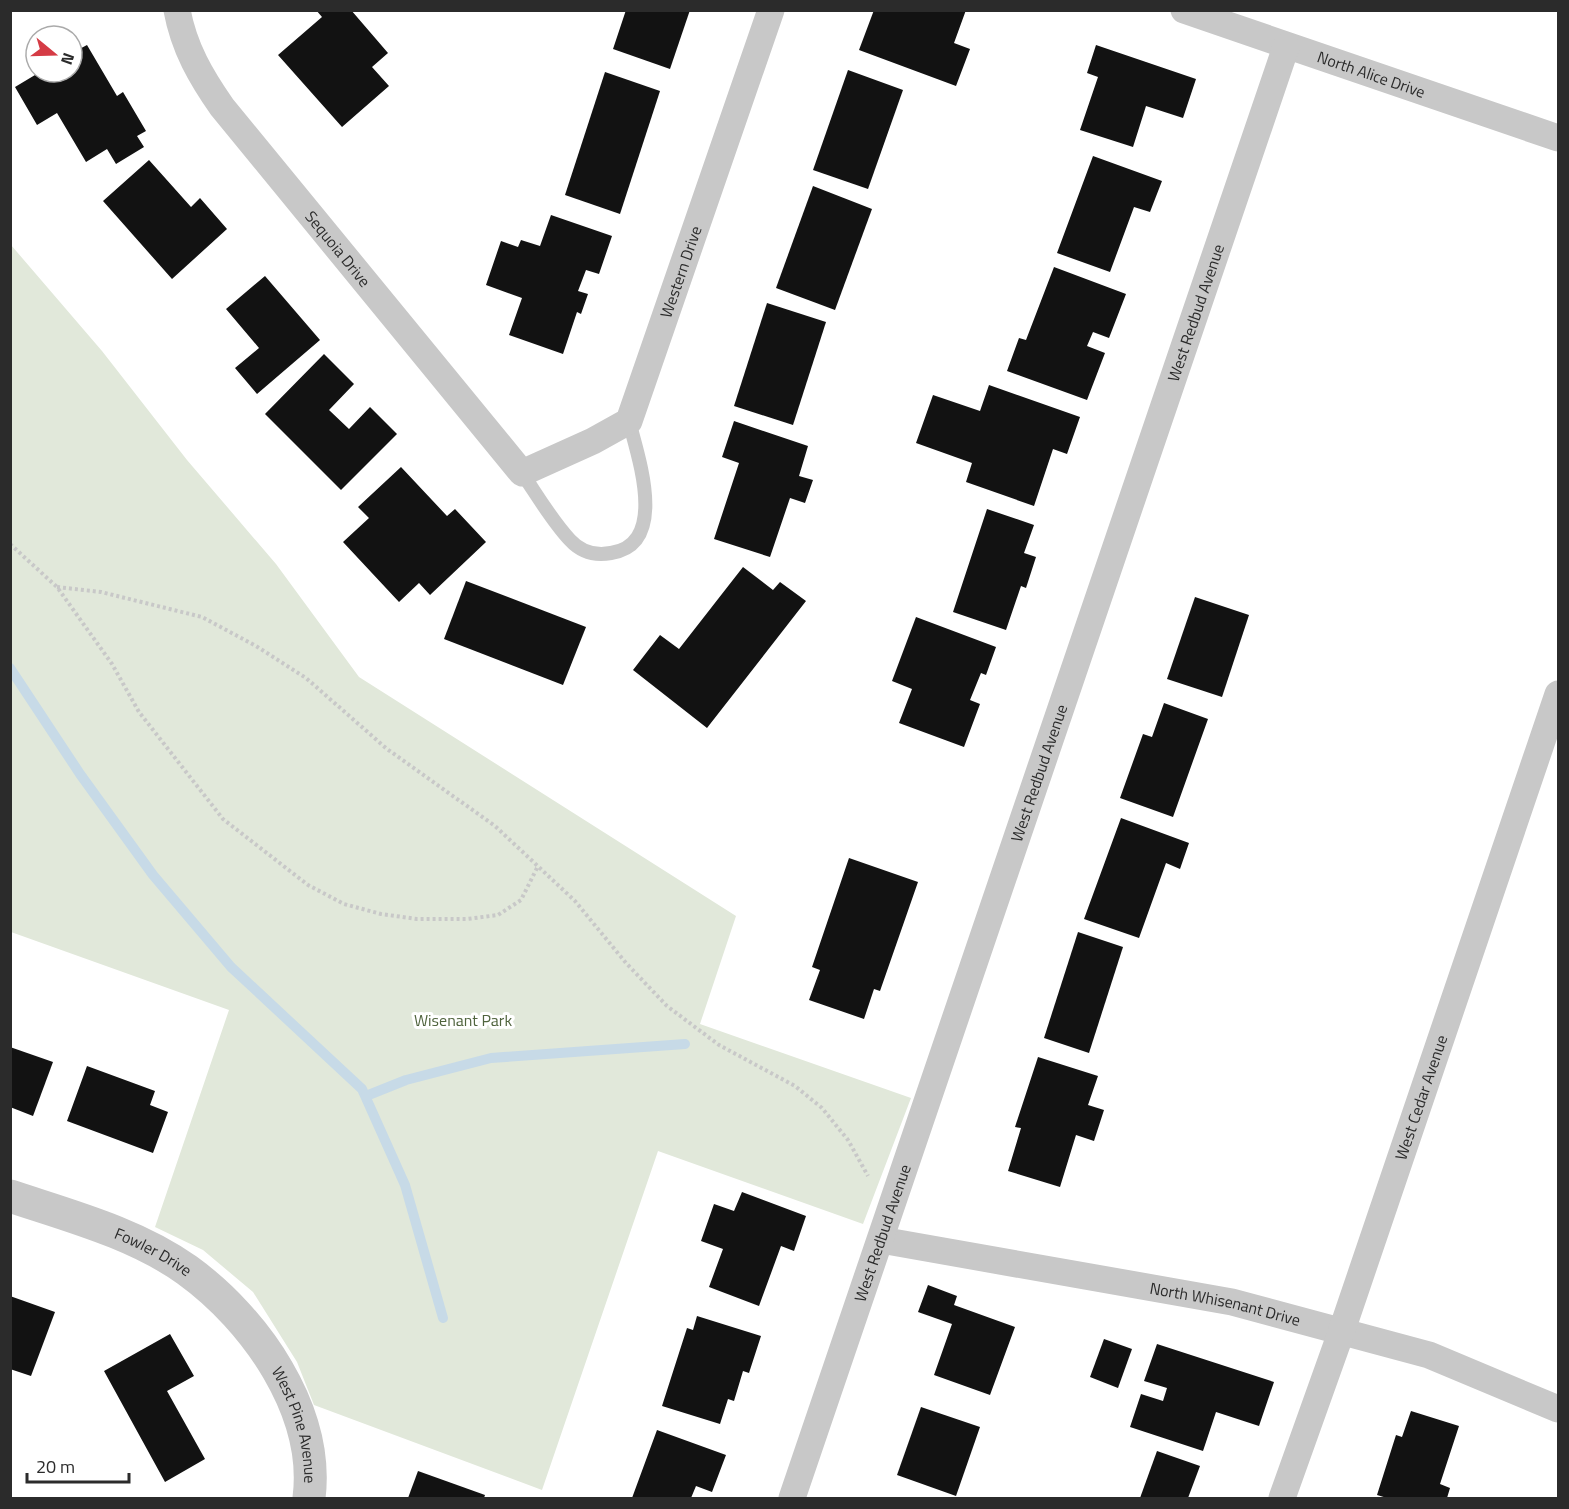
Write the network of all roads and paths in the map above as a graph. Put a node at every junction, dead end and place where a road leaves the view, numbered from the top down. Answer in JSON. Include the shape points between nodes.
{"nodes":[{"id":1,"x":177,"y":10,"type":"edge"},
{"id":2,"x":771,"y":10,"type":"edge"},
{"id":3,"x":1184,"y":10,"type":"edge"},
{"id":4,"x":1286,"y":47,"type":"junction"},
{"id":5,"x":1558,"y":138,"type":"edge"},
{"id":6,"x":629,"y":421,"type":"junction"},
{"id":7,"x":522,"y":473,"type":"junction"},
{"id":8,"x":10,"y":544,"type":"edge"},
{"id":9,"x":57,"y":587,"type":"junction"},
{"id":10,"x":1558,"y":694,"type":"edge"},
{"id":11,"x":537,"y":868,"type":"junction"},
{"id":12,"x":10,"y":1196,"type":"edge"},
{"id":13,"x":884,"y":1230,"type":"junction"},
{"id":14,"x":1342,"y":1330,"type":"junction"},
{"id":15,"x":267,"y":1355,"type":"joint"},
{"id":16,"x":1558,"y":1408,"type":"edge"},
{"id":17,"x":309,"y":1498,"type":"edge"},
{"id":18,"x":792,"y":1498,"type":"edge"},
{"id":19,"x":1282,"y":1498,"type":"edge"}],
"edges":[{"from":1,"to":7,"type":"street","name":"Sequoia Drive","via":[[182,35],[199,73],[222,108]]},
{"from":2,"to":6,"type":"street","name":"Western Drive"},
{"from":3,"to":4,"type":"street","name":"North Alice Drive"},
{"from":4,"to":5,"type":"street","name":"North Alice Drive"},
{"from":4,"to":13,"type":"street","name":"West Redbud Avenue"},
{"from":6,"to":7,"type":"street"},
{"from":6,"to":7,"type":"lane","via":[[647,509],[644,526],[633,542],[617,552],[585,552],[570,541]]},
{"from":8,"to":9,"type":"path"},
{"from":9,"to":11,"type":"path","via":[[152,603],[224,627],[306,678],[387,749],[495,826]]},
{"from":9,"to":11,"type":"path","via":[[112,664],[139,711],[223,819],[308,885],[344,904],[381,914],[467,919],[498,915],[521,900]]},
{"from":10,"to":14,"type":"street","name":"West Cedar Avenue"},
{"from":11,"to":13,"type":"path","via":[[575,901],[667,1006],[719,1045],[795,1086],[822,1108],[848,1140]]},
{"from":12,"to":15,"type":"street","name":"Fowler Drive","via":[[120,1234],[186,1270],[236,1313]]},
{"from":13,"to":14,"type":"street","name":"North Whisenant Drive","via":[[1232,1302]]},
{"from":13,"to":18,"type":"street","name":"West Redbud Avenue"},
{"from":14,"to":16,"type":"street","name":"North Whisenant Drive","via":[[1429,1355]]},
{"from":14,"to":19,"type":"street","name":"West Cedar Avenue"},
{"from":15,"to":17,"type":"street","name":"West Pine Avenue","via":[[288,1390],[300,1421],[308,1459]]}]}
